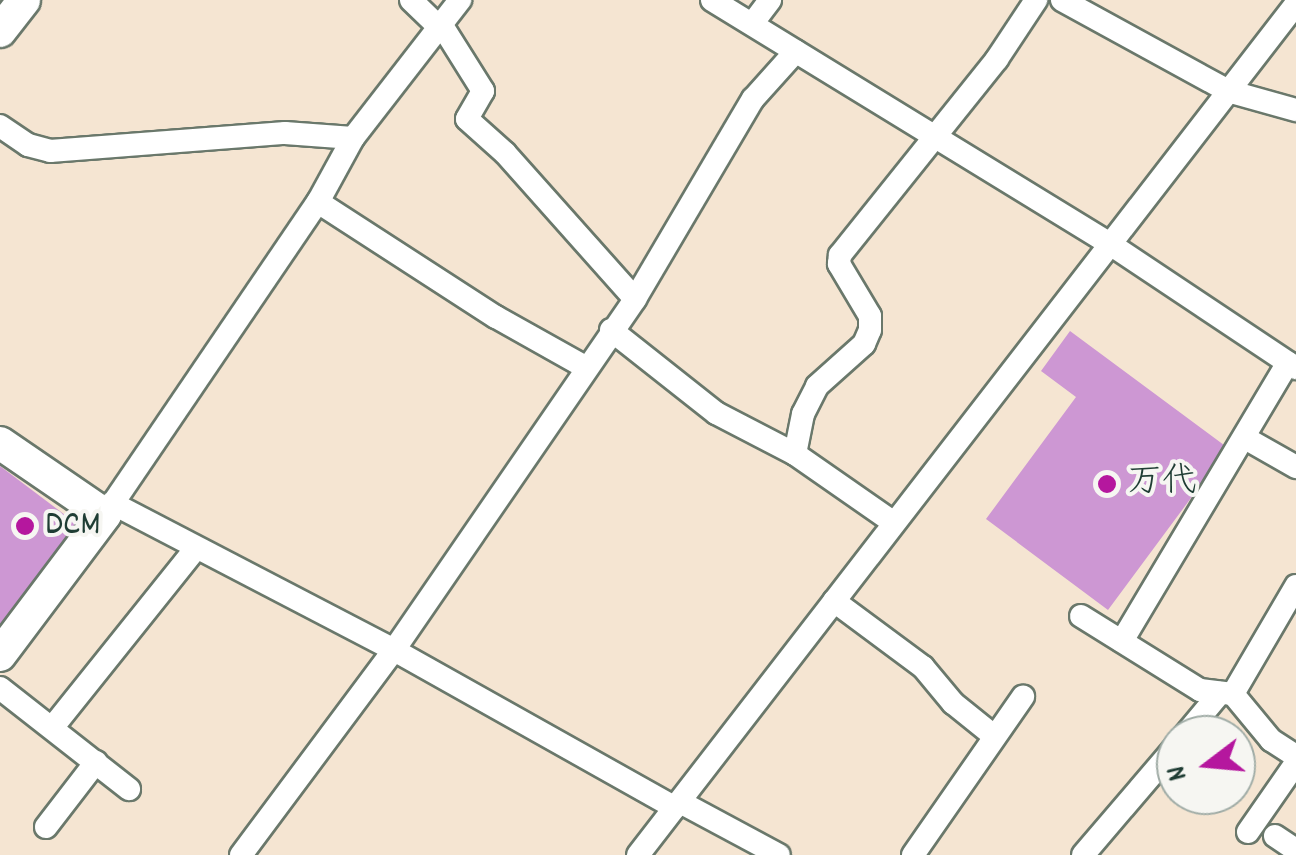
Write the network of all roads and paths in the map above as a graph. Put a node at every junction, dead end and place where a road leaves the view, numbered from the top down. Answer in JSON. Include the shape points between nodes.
{"nodes":[{"id":1,"x":24,"y":0,"type":"edge"},
{"id":2,"x":411,"y":0,"type":"edge"},
{"id":3,"x":460,"y":0,"type":"edge"},
{"id":4,"x":712,"y":0,"type":"edge"},
{"id":5,"x":770,"y":0,"type":"edge"},
{"id":6,"x":1036,"y":0,"type":"edge"},
{"id":7,"x":1062,"y":0,"type":"edge"},
{"id":8,"x":1296,"y":4,"type":"edge"},
{"id":9,"x":752,"y":24,"type":"junction"},
{"id":10,"x":440,"y":26,"type":"junction"},
{"id":11,"x":0,"y":31,"type":"edge"},
{"id":12,"x":796,"y":52,"type":"junction"},
{"id":13,"x":1228,"y":91,"type":"junction"},
{"id":14,"x":1296,"y":110,"type":"edge"},
{"id":15,"x":0,"y":126,"type":"edge"},
{"id":16,"x":353,"y":138,"type":"junction"},
{"id":17,"x":936,"y":138,"type":"junction"},
{"id":18,"x":318,"y":202,"type":"junction"},
{"id":19,"x":1113,"y":246,"type":"junction"},
{"id":20,"x":635,"y":299,"type":"junction"},
{"id":21,"x":610,"y":330,"type":"junction"},
{"id":22,"x":1292,"y":366,"type":"edge"},
{"id":23,"x":585,"y":367,"type":"junction"},
{"id":24,"x":1245,"y":438,"type":"junction"},
{"id":25,"x":0,"y":443,"type":"edge"},
{"id":26,"x":795,"y":454,"type":"junction"},
{"id":27,"x":1296,"y":467,"type":"edge"},
{"id":28,"x":108,"y":509,"type":"junction"},
{"id":29,"x":893,"y":522,"type":"junction"},
{"id":30,"x":196,"y":548,"type":"junction"},
{"id":31,"x":1296,"y":586,"type":"edge"},
{"id":32,"x":834,"y":601,"type":"junction"},
{"id":33,"x":1080,"y":616,"type":"dead end"},
{"id":34,"x":1122,"y":641,"type":"junction"},
{"id":35,"x":394,"y":650,"type":"junction"},
{"id":36,"x":0,"y":655,"type":"edge"},
{"id":37,"x":0,"y":688,"type":"edge"},
{"id":38,"x":1226,"y":694,"type":"junction"},
{"id":39,"x":1022,"y":697,"type":"dead end"},
{"id":40,"x":1205,"y":715,"type":"edge"},
{"id":41,"x":52,"y":728,"type":"junction"},
{"id":42,"x":994,"y":736,"type":"junction"},
{"id":43,"x":1296,"y":759,"type":"edge"},
{"id":44,"x":96,"y":762,"type":"junction"},
{"id":45,"x":1156,"y":769,"type":"edge"},
{"id":46,"x":130,"y":788,"type":"dead end"},
{"id":47,"x":678,"y":805,"type":"junction"},
{"id":48,"x":46,"y":827,"type":"dead end"},
{"id":49,"x":1248,"y":832,"type":"dead end"},
{"id":50,"x":241,"y":855,"type":"edge"},
{"id":51,"x":638,"y":855,"type":"edge"},
{"id":52,"x":779,"y":855,"type":"edge"},
{"id":53,"x":913,"y":855,"type":"edge"},
{"id":54,"x":1083,"y":855,"type":"edge"}],
"edges":[{"from":1,"to":11,"type":"main road"},
{"from":2,"to":10,"type":"street"},
{"from":3,"to":10,"type":"street"},
{"from":4,"to":9,"type":"street"},
{"from":5,"to":9,"type":"street"},
{"from":6,"to":17,"type":"street"},
{"from":7,"to":13,"type":"street"},
{"from":8,"to":13,"type":"street"},
{"from":9,"to":12,"type":"street"},
{"from":10,"to":16,"type":"street"},
{"from":10,"to":20,"type":"street","via":[[483,91],[467,119]]},
{"from":12,"to":17,"type":"street"},
{"from":12,"to":20,"type":"street","via":[[753,99]]},
{"from":13,"to":14,"type":"street"},
{"from":13,"to":19,"type":"street"},
{"from":15,"to":16,"type":"street","via":[[28,146],[50,151],[285,134]]},
{"from":16,"to":18,"type":"street"},
{"from":17,"to":19,"type":"street"},
{"from":17,"to":26,"type":"street","via":[[840,255],[870,316],[870,330],[864,344],[818,386],[803,414]]},
{"from":18,"to":23,"type":"street"},
{"from":18,"to":28,"type":"street"},
{"from":19,"to":22,"type":"street"},
{"from":19,"to":29,"type":"street"},
{"from":20,"to":21,"type":"street"},
{"from":21,"to":23,"type":"street"},
{"from":21,"to":26,"type":"street","via":[[716,414]]},
{"from":22,"to":24,"type":"street"},
{"from":23,"to":35,"type":"street"},
{"from":24,"to":27,"type":"street"},
{"from":24,"to":34,"type":"street"},
{"from":25,"to":28,"type":"main road"},
{"from":26,"to":29,"type":"street"},
{"from":28,"to":30,"type":"street"},
{"from":28,"to":36,"type":"main road"},
{"from":29,"to":32,"type":"street"},
{"from":30,"to":35,"type":"street"},
{"from":30,"to":41,"type":"street"},
{"from":31,"to":38,"type":"street"},
{"from":32,"to":42,"type":"street","via":[[923,667]]},
{"from":32,"to":47,"type":"street"},
{"from":33,"to":34,"type":"street"},
{"from":34,"to":38,"type":"street","via":[[1200,690]]},
{"from":35,"to":47,"type":"street"},
{"from":35,"to":50,"type":"street"},
{"from":37,"to":41,"type":"street"},
{"from":38,"to":40,"type":"street"},
{"from":38,"to":43,"type":"street"},
{"from":39,"to":42,"type":"street"},
{"from":41,"to":44,"type":"street"},
{"from":42,"to":53,"type":"street"},
{"from":43,"to":49,"type":"street","via":[[1260,801]]},
{"from":44,"to":46,"type":"street"},
{"from":44,"to":48,"type":"street"},
{"from":45,"to":54,"type":"street"},
{"from":47,"to":51,"type":"street"},
{"from":47,"to":52,"type":"street"}]}
